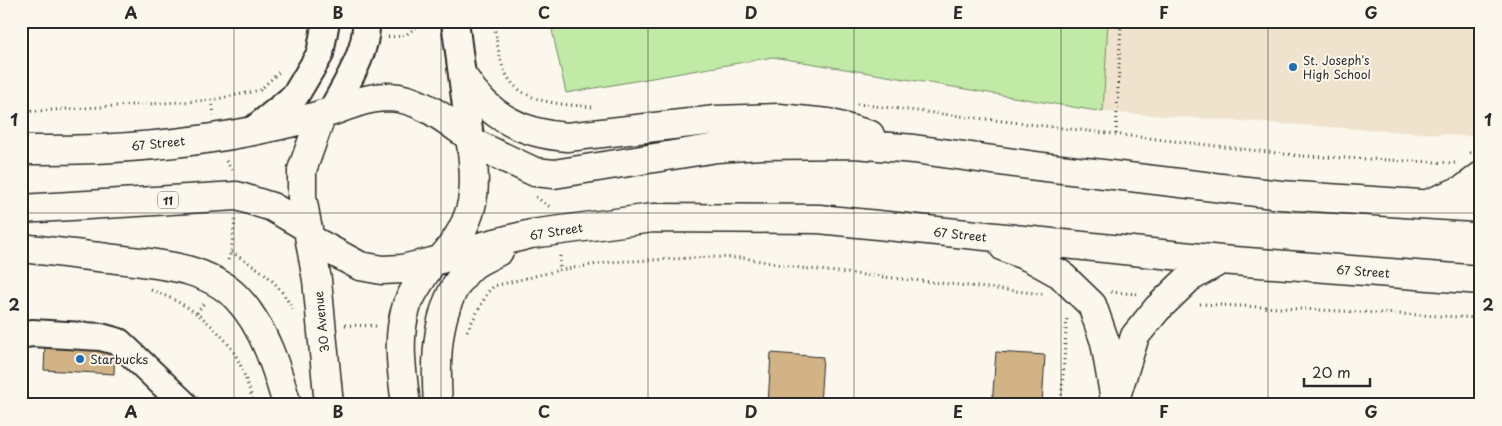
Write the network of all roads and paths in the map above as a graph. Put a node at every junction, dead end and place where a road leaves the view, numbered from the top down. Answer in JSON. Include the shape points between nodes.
{"nodes":[{"id":1,"x":326,"y":21,"type":"edge"},
{"id":2,"x":425,"y":21,"type":"edge"},
{"id":3,"x":455,"y":21,"type":"edge"},
{"id":4,"x":493,"y":21,"type":"edge"},
{"id":5,"x":1121,"y":21,"type":"edge"},
{"id":6,"x":375,"y":29,"type":"edge"},
{"id":7,"x":284,"y":67,"type":"dead end"},
{"id":8,"x":464,"y":78,"type":"junction"},
{"id":9,"x":847,"y":102,"type":"dead end"},
{"id":10,"x":602,"y":108,"type":"dead end"},
{"id":11,"x":21,"y":112,"type":"edge"},
{"id":12,"x":326,"y":113,"type":"junction"},
{"id":13,"x":252,"y":131,"type":"junction"},
{"id":14,"x":1116,"y":134,"type":"junction"},
{"id":15,"x":470,"y":139,"type":"junction"},
{"id":16,"x":1480,"y":144,"type":"edge"},
{"id":17,"x":914,"y":148,"type":"junction"},
{"id":18,"x":21,"y":150,"type":"edge"},
{"id":19,"x":223,"y":158,"type":"dead end"},
{"id":20,"x":1469,"y":165,"type":"edge"},
{"id":21,"x":238,"y":179,"type":"dead end"},
{"id":22,"x":534,"y":190,"type":"dead end"},
{"id":23,"x":1424,"y":206,"type":"junction"},
{"id":24,"x":21,"y":208,"type":"edge"},
{"id":25,"x":1481,"y":208,"type":"edge"},
{"id":26,"x":554,"y":212,"type":"dead end"},
{"id":27,"x":235,"y":214,"type":"dead end"},
{"id":28,"x":309,"y":233,"type":"junction"},
{"id":29,"x":532,"y":234,"type":"junction"},
{"id":30,"x":975,"y":235,"type":"junction"},
{"id":31,"x":21,"y":248,"type":"edge"},
{"id":32,"x":231,"y":252,"type":"junction"},
{"id":33,"x":437,"y":260,"type":"junction"},
{"id":34,"x":1221,"y":260,"type":"junction"},
{"id":35,"x":225,"y":266,"type":"dead end"},
{"id":36,"x":1481,"y":280,"type":"edge"},
{"id":37,"x":145,"y":288,"type":"dead end"},
{"id":38,"x":1103,"y":291,"type":"dead end"},
{"id":39,"x":1139,"y":294,"type":"dead end"},
{"id":40,"x":1050,"y":295,"type":"dead end"},
{"id":41,"x":1195,"y":305,"type":"dead end"},
{"id":42,"x":1072,"y":310,"type":"dead end"},
{"id":43,"x":1481,"y":318,"type":"edge"},
{"id":44,"x":295,"y":320,"type":"dead end"},
{"id":45,"x":337,"y":325,"type":"dead end"},
{"id":46,"x":384,"y":326,"type":"dead end"},
{"id":47,"x":466,"y":332,"type":"dead end"},
{"id":48,"x":21,"y":335,"type":"edge"},
{"id":49,"x":1115,"y":402,"type":"edge"},
{"id":50,"x":186,"y":405,"type":"edge"},
{"id":51,"x":255,"y":405,"type":"edge"},
{"id":52,"x":287,"y":405,"type":"edge"},
{"id":53,"x":329,"y":405,"type":"edge"},
{"id":54,"x":406,"y":405,"type":"edge"},
{"id":55,"x":438,"y":405,"type":"edge"},
{"id":56,"x":1061,"y":405,"type":"edge"}],
"edges":[{"from":1,"to":13,"type":"street","via":[[320,54],[295,96]]},
{"from":2,"to":6,"type":"path","via":[[404,36],[394,38]]},
{"from":3,"to":8,"type":"street"},
{"from":4,"to":10,"type":"path","via":[[505,73],[518,90],[550,103]]},
{"from":5,"to":14,"type":"path"},
{"from":6,"to":12,"type":"street","via":[[367,32],[352,74]]},
{"from":7,"to":11,"type":"path","via":[[260,90],[212,100]]},
{"from":8,"to":15,"type":"street"},
{"from":8,"to":17,"type":"main road","via":[[476,97],[492,110],[514,125],[542,135],[567,137],[716,120],[779,118],[828,123]]},
{"from":9,"to":14,"type":"path"},
{"from":12,"to":13,"type":"main road","name":"67 Street"},
{"from":12,"to":15,"type":"main road","via":[[366,100],[389,97],[412,102],[435,113]]},
{"from":12,"to":28,"type":"main road","via":[[302,170],[302,196]]},
{"from":13,"to":18,"type":"main road","name":"67 Street","via":[[146,145]]},
{"from":14,"to":20,"type":"path","via":[[1302,156]]},
{"from":15,"to":17,"type":"main road","via":[[535,172],[554,174],[677,153],[760,144]]},
{"from":15,"to":33,"type":"main road","via":[[475,170],[468,219],[457,240]]},
{"from":16,"to":20,"type":"path"},
{"from":17,"to":23,"type":"main road","via":[[1281,195]]},
{"from":19,"to":21,"type":"path"},
{"from":20,"to":23,"type":"main road","via":[[1464,189]]},
{"from":22,"to":26,"type":"path","via":[[534,195]]},
{"from":23,"to":25,"type":"main road"},
{"from":24,"to":28,"type":"main road","number":"11","via":[[237,196],[272,208]]},
{"from":27,"to":32,"type":"path"},
{"from":28,"to":33,"type":"main road","via":[[360,266],[382,270]]},
{"from":28,"to":53,"type":"main road","name":"30 Avenue","via":[[317,280]]},
{"from":29,"to":30,"type":"main road","name":"67 Street","via":[[652,218],[716,217],[820,219]]},
{"from":29,"to":33,"type":"main road","name":"67 Street"},
{"from":29,"to":55,"type":"main road","via":[[473,265],[459,280],[439,335]]},
{"from":30,"to":34,"type":"main road","name":"67 Street"},
{"from":30,"to":49,"type":"main road","via":[[1060,274],[1092,306],[1105,342]]},
{"from":31,"to":52,"type":"main road","via":[[181,268],[217,284],[236,298],[251,316],[262,336]]},
{"from":32,"to":35,"type":"path"},
{"from":32,"to":44,"type":"path","via":[[264,271],[284,292]]},
{"from":33,"to":54,"type":"main road","via":[[407,305],[400,350]]},
{"from":34,"to":36,"type":"main road","name":"67 Street"},
{"from":34,"to":49,"type":"main road","via":[[1189,278],[1135,336]]},
{"from":37,"to":51,"type":"path","via":[[176,299],[216,330],[234,352]]},
{"from":38,"to":39,"type":"path"},
{"from":40,"to":47,"type":"path","via":[[800,268],[744,258],[611,262],[494,286]]},
{"from":41,"to":43,"type":"path"},
{"from":42,"to":56,"type":"path","via":[[1067,313]]},
{"from":45,"to":46,"type":"path"},
{"from":48,"to":50,"type":"street","via":[[101,337],[119,342]]}]}
